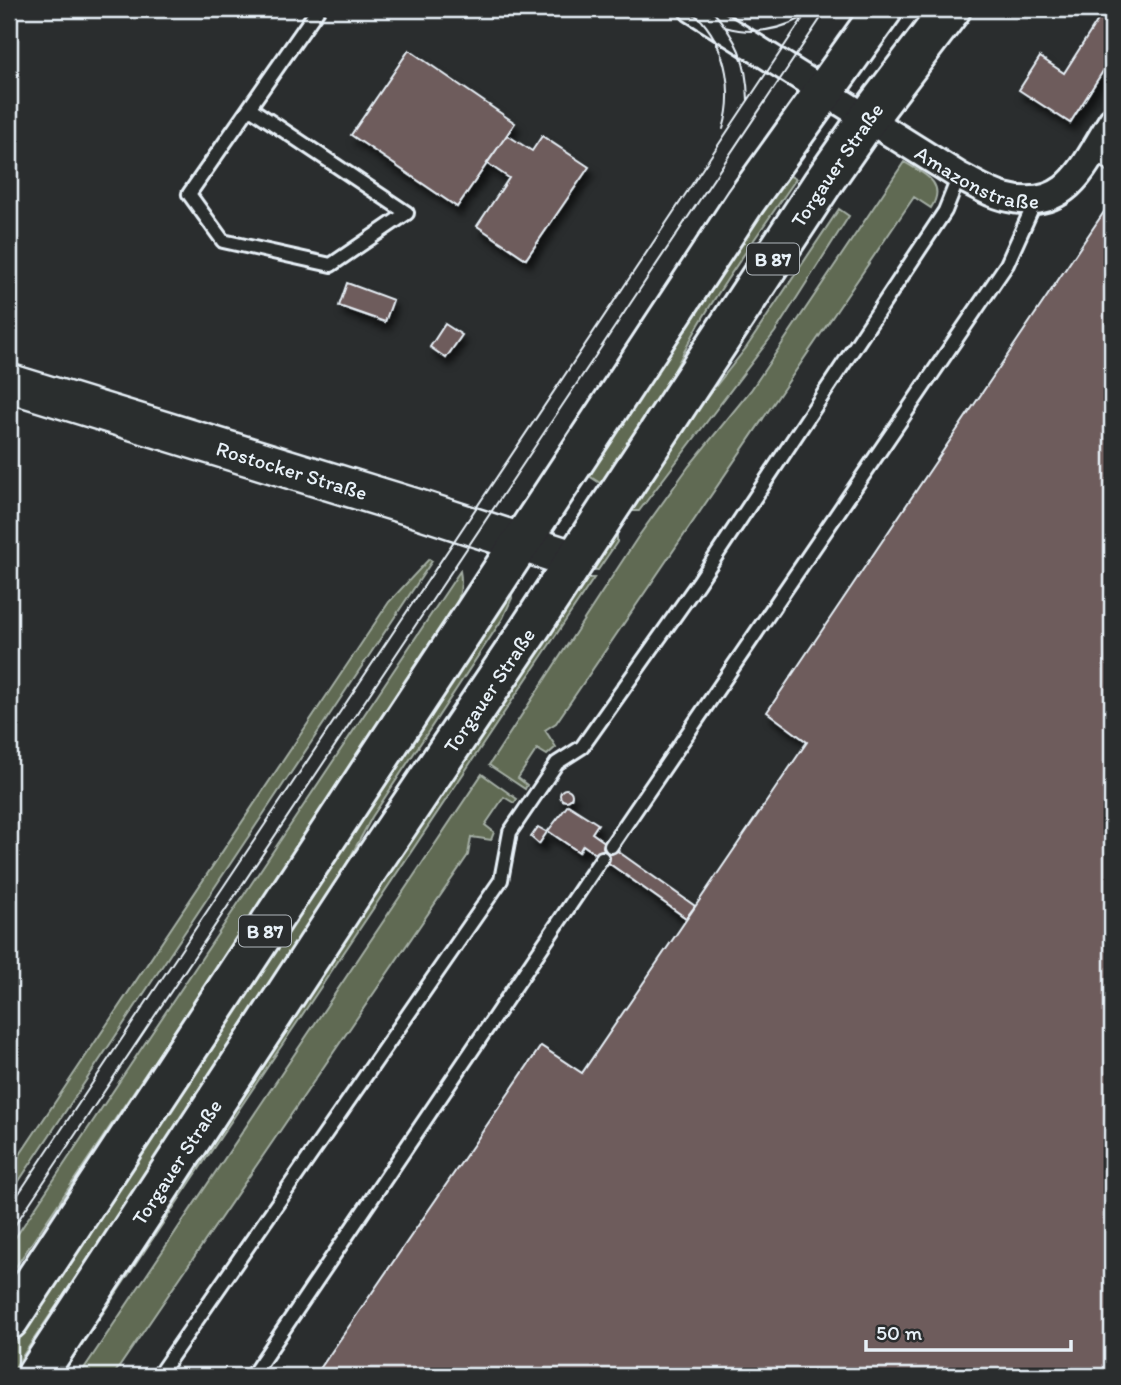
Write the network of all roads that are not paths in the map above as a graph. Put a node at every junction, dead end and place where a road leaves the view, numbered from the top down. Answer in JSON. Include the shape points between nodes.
{"nodes":[{"id":1,"x":318,"y":9,"type":"edge"},
{"id":2,"x":693,"y":9,"type":"edge"},
{"id":3,"x":883,"y":9,"type":"edge"},
{"id":4,"x":951,"y":9,"type":"edge"},
{"id":5,"x":823,"y":91,"type":"junction"},
{"id":6,"x":250,"y":108,"type":"junction"},
{"id":7,"x":868,"y":118,"type":"junction"},
{"id":8,"x":1112,"y":121,"type":"edge"},
{"id":9,"x":1102,"y":158,"type":"edge"},
{"id":10,"x":959,"y":176,"type":"junction"},
{"id":11,"x":1035,"y":202,"type":"junction"},
{"id":12,"x":9,"y":383,"type":"edge"},
{"id":13,"x":520,"y":541,"type":"junction"},
{"id":14,"x":575,"y":561,"type":"junction"},
{"id":15,"x":611,"y":846,"type":"dead end"},
{"id":16,"x":602,"y":859,"type":"dead end"},
{"id":17,"x":9,"y":1320,"type":"edge"},
{"id":18,"x":36,"y":1376,"type":"edge"},
{"id":19,"x":158,"y":1376,"type":"edge"},
{"id":20,"x":252,"y":1376,"type":"edge"}],
"edges":[{"from":1,"to":6,"type":"lane"},
{"from":2,"to":5,"type":"street","name":"Amazonstraße"},
{"from":3,"to":5,"type":"main road","number":"B 87"},
{"from":4,"to":7,"type":"main road","name":"Torgauer Straße","number":"B 87"},
{"from":5,"to":7,"type":"street","name":"Amazonstraße"},
{"from":5,"to":13,"type":"main road","number":"B 87"},
{"from":6,"to":6,"type":"lane","via":[[189,194],[223,241],[331,265],[407,213]]},
{"from":7,"to":10,"type":"street","name":"Amazonstraße"},
{"from":7,"to":14,"type":"main road","name":"Torgauer Straße","number":"B 87"},
{"from":8,"to":9,"type":"street","name":"Amazonstraße"},
{"from":9,"to":11,"type":"street","name":"Amazonstraße","via":[[1054,197]]},
{"from":10,"to":11,"type":"street","name":"Amazonstraße","via":[[1002,197]]},
{"from":10,"to":19,"type":"lane","via":[[945,211],[698,583],[582,747],[557,763],[510,832],[501,880]]},
{"from":11,"to":15,"type":"lane","via":[[1007,264]]},
{"from":12,"to":13,"type":"main road","name":"Rostocker Straße"},
{"from":13,"to":14,"type":"main road","name":"Rostocker Straße"},
{"from":13,"to":17,"type":"main road","number":"B 87"},
{"from":14,"to":18,"type":"main road","name":"Torgauer Straße","number":"B 87"},
{"from":16,"to":20,"type":"lane"}]}
